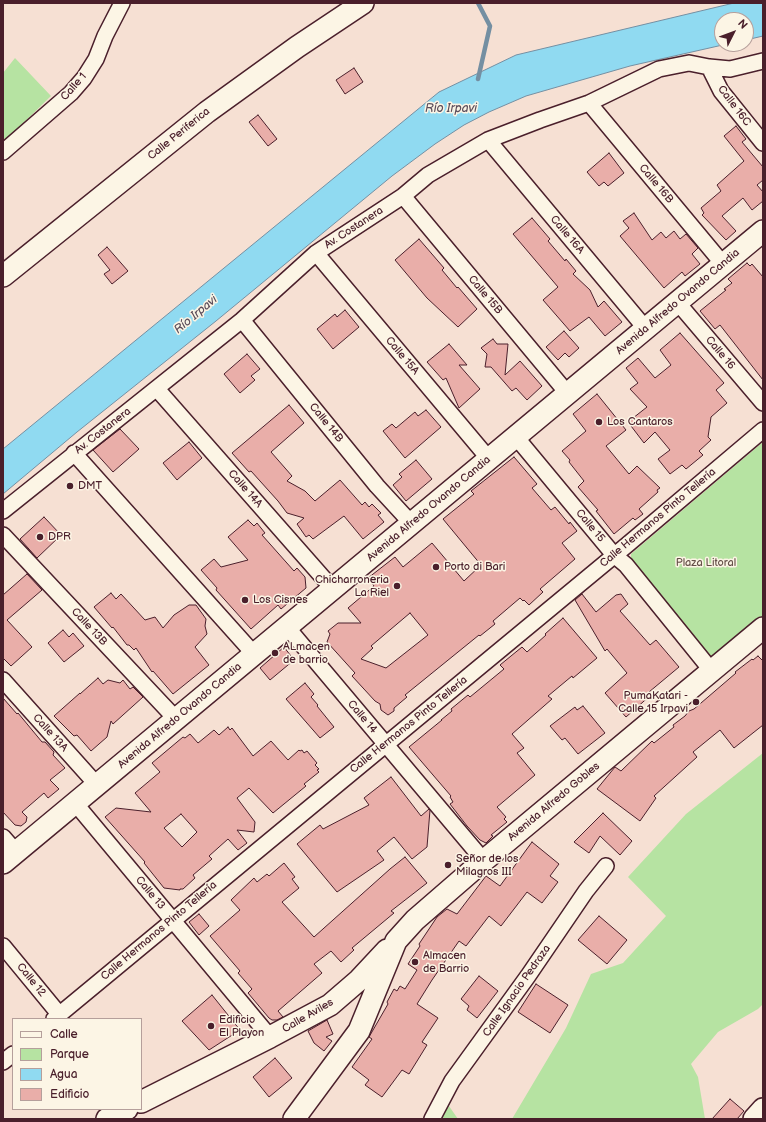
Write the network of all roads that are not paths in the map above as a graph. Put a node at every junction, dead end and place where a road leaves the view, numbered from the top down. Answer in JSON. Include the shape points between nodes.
{"nodes":[{"id":1,"x":122,"y":3,"type":"edge"},
{"id":2,"x":363,"y":3,"type":"edge"},
{"id":3,"x":763,"y":61,"type":"edge"},
{"id":4,"x":709,"y":68,"type":"junction"},
{"id":5,"x":588,"y":103,"type":"junction"},
{"id":6,"x":488,"y":140,"type":"junction"},
{"id":7,"x":763,"y":143,"type":"edge"},
{"id":8,"x":3,"y":152,"type":"edge"},
{"id":9,"x":403,"y":196,"type":"junction"},
{"id":10,"x":763,"y":231,"type":"edge"},
{"id":11,"x":316,"y":253,"type":"junction"},
{"id":12,"x":723,"y":264,"type":"junction"},
{"id":13,"x":3,"y":276,"type":"edge"},
{"id":14,"x":678,"y":302,"type":"junction"},
{"id":15,"x":242,"y":320,"type":"junction"},
{"id":16,"x":646,"y":329,"type":"junction"},
{"id":17,"x":157,"y":389,"type":"junction"},
{"id":18,"x":568,"y":394,"type":"junction"},
{"id":19,"x":763,"y":403,"type":"edge"},
{"id":20,"x":763,"y":430,"type":"edge"},
{"id":21,"x":516,"y":437,"type":"junction"},
{"id":22,"x":74,"y":453,"type":"junction"},
{"id":23,"x":489,"y":459,"type":"junction"},
{"id":24,"x":3,"y":511,"type":"edge"},
{"id":25,"x":412,"y":524,"type":"junction"},
{"id":26,"x":3,"y":535,"type":"edge"},
{"id":27,"x":614,"y":555,"type":"junction"},
{"id":28,"x":333,"y":589,"type":"junction"},
{"id":29,"x":288,"y":627,"type":"junction"},
{"id":30,"x":763,"y":628,"type":"edge"},
{"id":31,"x":254,"y":654,"type":"junction"},
{"id":32,"x":712,"y":670,"type":"junction"},
{"id":33,"x":3,"y":680,"type":"edge"},
{"id":34,"x":176,"y":720,"type":"junction"},
{"id":35,"x":385,"y":745,"type":"junction"},
{"id":36,"x":98,"y":785,"type":"junction"},
{"id":37,"x":75,"y":803,"type":"junction"},
{"id":38,"x":7,"y":851,"type":"edge"},
{"id":39,"x":484,"y":861,"type":"junction"},
{"id":40,"x":606,"y":866,"type":"dead end"},
{"id":41,"x":173,"y":920,"type":"junction"},
{"id":42,"x":396,"y":941,"type":"junction"},
{"id":43,"x":3,"y":946,"type":"edge"},
{"id":44,"x":330,"y":1005,"type":"junction"},
{"id":45,"x":57,"y":1017,"type":"edge"},
{"id":46,"x":358,"y":1031,"type":"junction"},
{"id":47,"x":270,"y":1037,"type":"junction"},
{"id":48,"x":12,"y":1055,"type":"edge"},
{"id":49,"x":3,"y":1062,"type":"edge"},
{"id":50,"x":142,"y":1101,"type":"edge"},
{"id":51,"x":763,"y":1109,"type":"edge"},
{"id":52,"x":125,"y":1110,"type":"edge"},
{"id":53,"x":107,"y":1119,"type":"edge"},
{"id":54,"x":294,"y":1119,"type":"edge"},
{"id":55,"x":432,"y":1119,"type":"edge"},
{"id":56,"x":754,"y":1119,"type":"edge"}],
"edges":[{"from":1,"to":8,"type":"street","name":"Calle 1","via":[[96,60],[84,78],[71,93]]},
{"from":2,"to":13,"type":"main road","name":"Calle Periferica","via":[[207,112]]},
{"from":3,"to":4,"type":"street","name":"Av. Costanera","via":[[730,69]]},
{"from":4,"to":5,"type":"street","name":"Av. Costanera","via":[[689,63],[659,69]]},
{"from":4,"to":7,"type":"street","name":"Calle 16C","via":[[721,91]]},
{"from":5,"to":6,"type":"street","name":"Av. Costanera"},
{"from":5,"to":12,"type":"street","name":"Calle 16B"},
{"from":6,"to":9,"type":"street","name":"Av. Costanera","via":[[428,175]]},
{"from":6,"to":16,"type":"street","name":"Calle 16A"},
{"from":9,"to":11,"type":"street","name":"Av. Costanera"},
{"from":9,"to":18,"type":"street","name":"Calle 15B"},
{"from":10,"to":12,"type":"main road","name":"Avenida Alfredo Ovando Candia"},
{"from":11,"to":15,"type":"street","name":"Av. Costanera"},
{"from":11,"to":23,"type":"street","name":"Calle 15A"},
{"from":12,"to":14,"type":"main road","name":"Avenida Alfredo Ovando Candia"},
{"from":14,"to":16,"type":"main road","name":"Avenida Alfredo Ovando Candia"},
{"from":14,"to":19,"type":"street","name":"Calle 16"},
{"from":15,"to":17,"type":"street","name":"Av. Costanera"},
{"from":15,"to":25,"type":"street","name":"Calle 14B","via":[[377,486]]},
{"from":16,"to":18,"type":"main road","name":"Avenida Alfredo Ovando Candia"},
{"from":17,"to":22,"type":"street","name":"Av. Costanera"},
{"from":17,"to":28,"type":"street","name":"Calle 14A"},
{"from":18,"to":21,"type":"main road","name":"Avenida Alfredo Ovando Candia"},
{"from":20,"to":27,"type":"street","name":"Calle Hermanos Pinto Tellería"},
{"from":21,"to":23,"type":"main road","name":"Avenida Alfredo Ovando Candia"},
{"from":21,"to":27,"type":"street","name":"Calle 15"},
{"from":22,"to":24,"type":"street","name":"Av. Costanera"},
{"from":22,"to":31,"type":"street"},
{"from":23,"to":25,"type":"main road","name":"Avenida Alfredo Ovando Candia"},
{"from":25,"to":28,"type":"main road","name":"Avenida Alfredo Ovando Candia"},
{"from":26,"to":34,"type":"street","name":"Calle 13B"},
{"from":27,"to":32,"type":"street","name":"Calle 15","via":[[626,565]]},
{"from":27,"to":35,"type":"street","name":"Calle Hermanos Pinto Tellería"},
{"from":28,"to":29,"type":"main road","name":"Avenida Alfredo Ovando Candia"},
{"from":29,"to":31,"type":"main road","name":"Avenida Alfredo Ovando Candia"},
{"from":29,"to":35,"type":"street","name":"Calle 14"},
{"from":30,"to":32,"type":"main road","name":"Avenida Alfredo Gobles"},
{"from":31,"to":34,"type":"main road","name":"Avenida Alfredo Ovando Candia"},
{"from":32,"to":39,"type":"main road","name":"Avenida Alfredo Gobles"},
{"from":33,"to":36,"type":"street","name":"Calle 13A"},
{"from":34,"to":36,"type":"main road","name":"Avenida Alfredo Ovando Candia"},
{"from":35,"to":39,"type":"street","name":"Calle 14"},
{"from":35,"to":41,"type":"street","name":"Calle Hermanos Pinto Tellería"},
{"from":36,"to":37,"type":"main road","name":"Avenida Alfredo Ovando Candia"},
{"from":37,"to":38,"type":"main road","name":"Avenida Alfredo Ovando Candia"},
{"from":37,"to":41,"type":"street","name":"Calle 13"},
{"from":39,"to":42,"type":"main road","name":"Avenida Alfredo Gobles","via":[[415,920]]},
{"from":40,"to":55,"type":"street","name":"Calle Ignacio Pedraza","via":[[452,1081]]},
{"from":41,"to":45,"type":"street","name":"Calle Hermanos Pinto Tellería"},
{"from":41,"to":47,"type":"street","name":"Calle 13"},
{"from":42,"to":44,"type":"main road","name":"Calle Aviles","via":[[359,980]]},
{"from":42,"to":46,"type":"main road","name":"Avenida Alfredo Gobles"},
{"from":43,"to":45,"type":"street","name":"Calle 12"},
{"from":44,"to":46,"type":"main road","via":[[341,1005],[351,1010],[358,1019]]},
{"from":44,"to":47,"type":"main road","name":"Calle Aviles"},
{"from":46,"to":54,"type":"main road","name":"Avenida Alfredo Gobles"},
{"from":47,"to":50,"type":"main road","name":"Calle Aviles"},
{"from":48,"to":49,"type":"street"},
{"from":51,"to":56,"type":"main road"},
{"from":52,"to":53,"type":"main road"}]}
